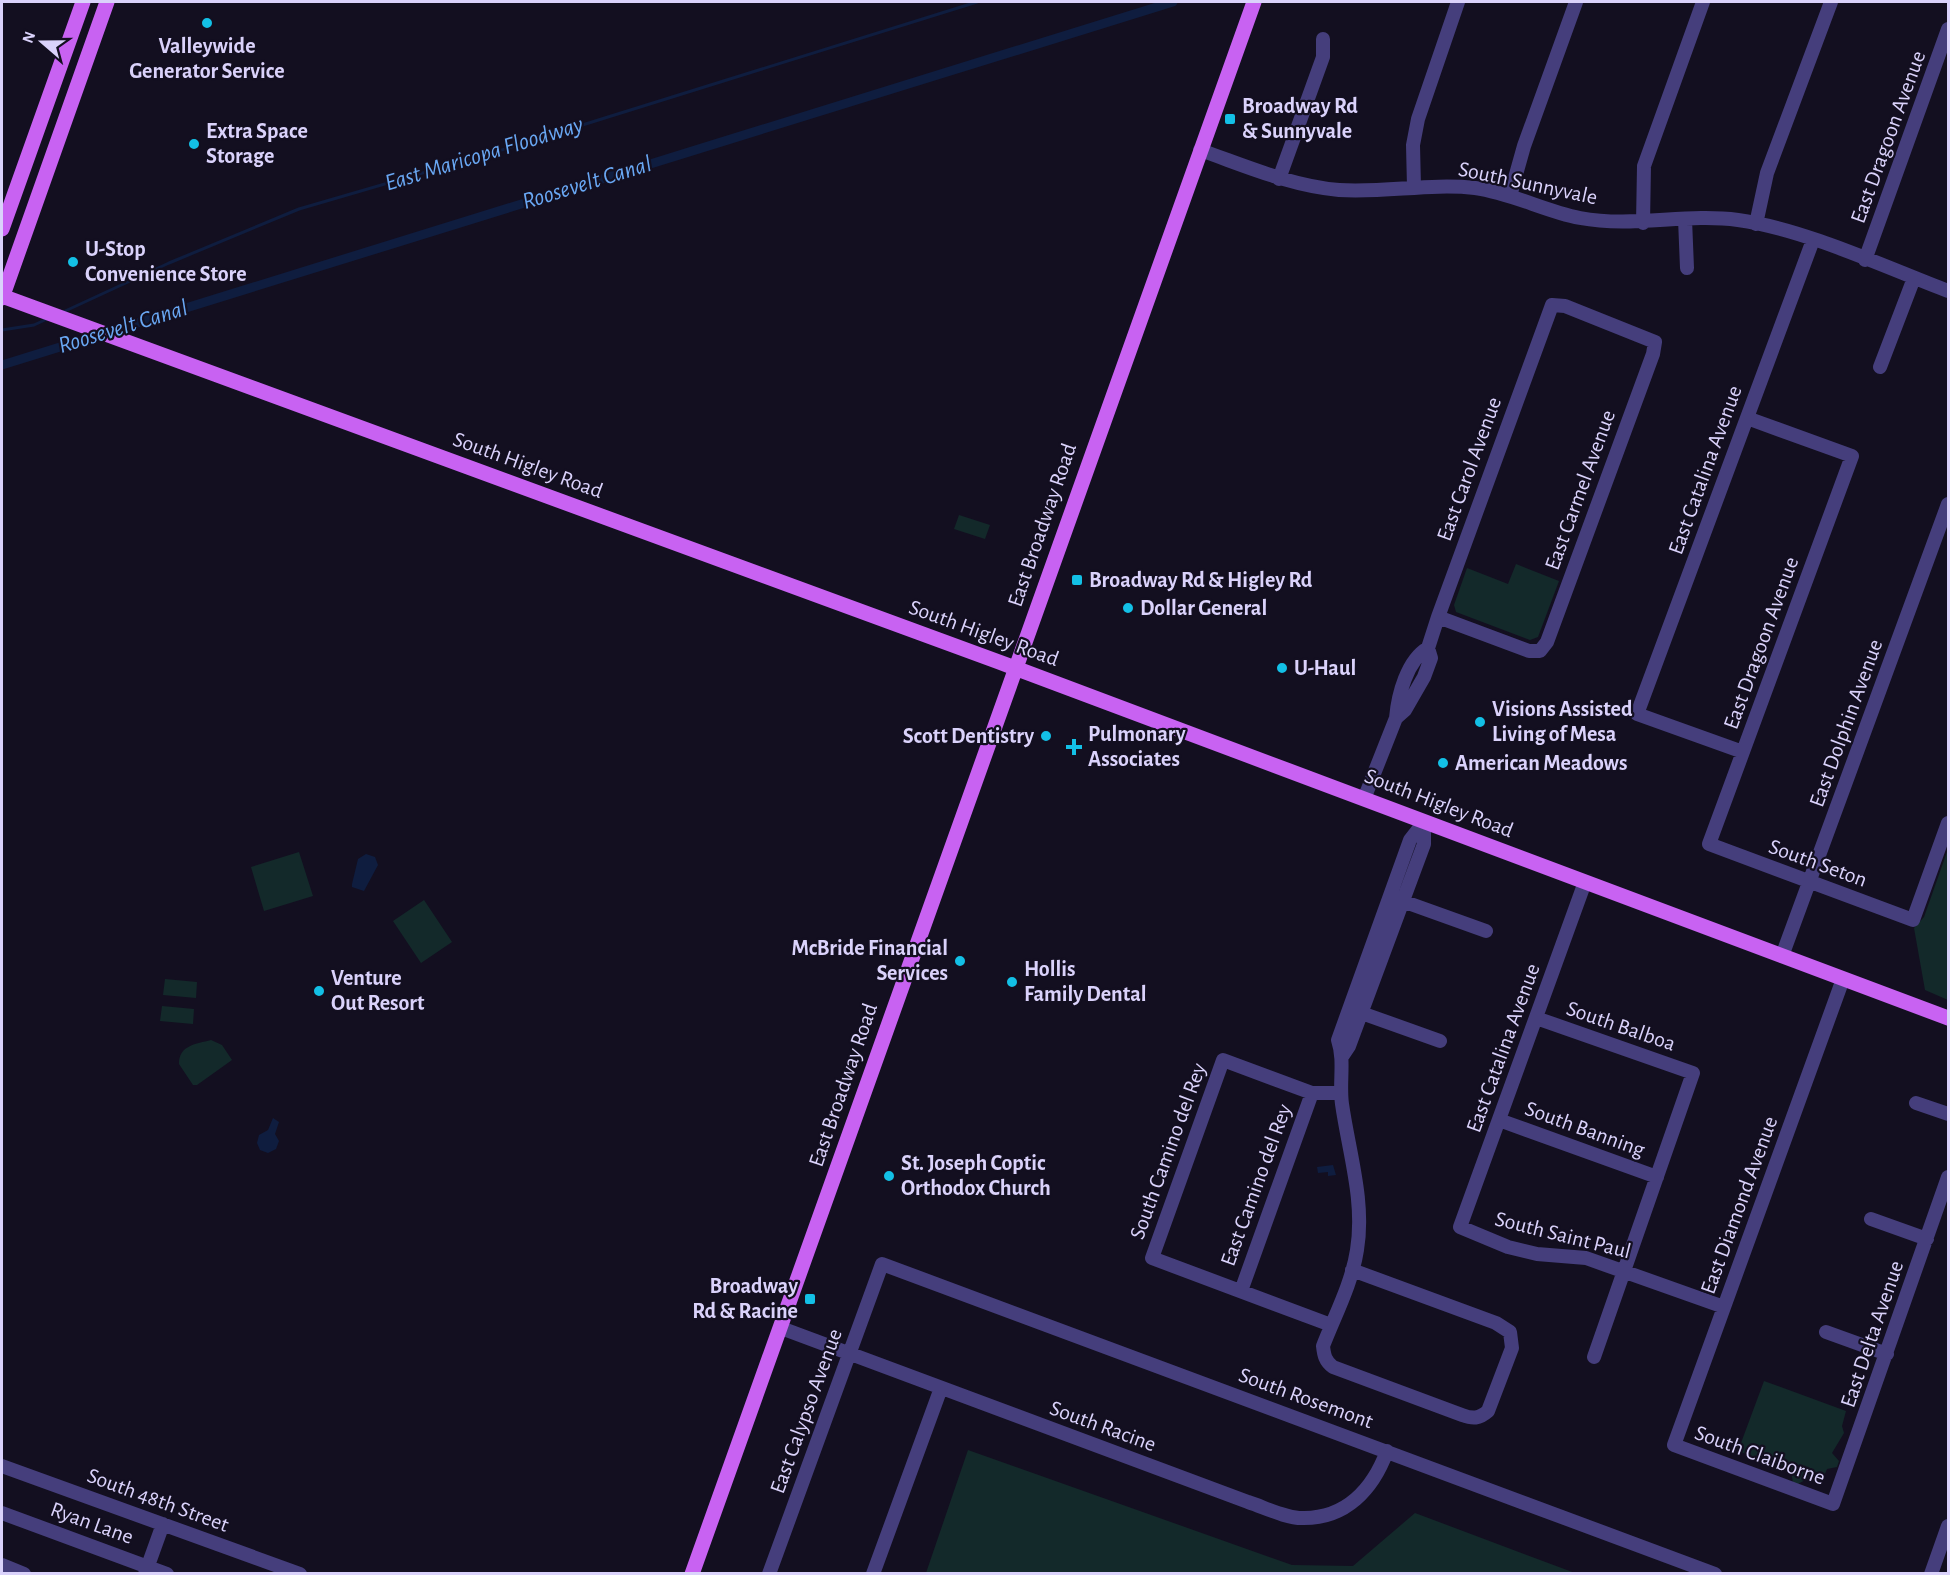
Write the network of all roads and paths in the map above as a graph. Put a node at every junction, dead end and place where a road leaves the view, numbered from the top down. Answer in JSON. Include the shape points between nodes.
{"nodes":[{"id":1,"x":83,"y":2,"type":"edge"},
{"id":2,"x":107,"y":2,"type":"edge"},
{"id":3,"x":1254,"y":2,"type":"edge"},
{"id":4,"x":1458,"y":2,"type":"edge"},
{"id":5,"x":1576,"y":2,"type":"edge"},
{"id":6,"x":1703,"y":2,"type":"edge"},
{"id":7,"x":1831,"y":2,"type":"edge"},
{"id":8,"x":1948,"y":29,"type":"edge"},
{"id":9,"x":1323,"y":39,"type":"dead end"},
{"id":10,"x":1200,"y":150,"type":"junction"},
{"id":11,"x":1279,"y":179,"type":"junction"},
{"id":12,"x":1414,"y":187,"type":"junction"},
{"id":13,"x":1510,"y":196,"type":"junction"},
{"id":14,"x":1685,"y":219,"type":"junction"},
{"id":15,"x":1642,"y":223,"type":"junction"},
{"id":16,"x":1756,"y":224,"type":"junction"},
{"id":17,"x":2,"y":229,"type":"edge"},
{"id":18,"x":1813,"y":240,"type":"junction"},
{"id":19,"x":1865,"y":260,"type":"junction"},
{"id":20,"x":1687,"y":268,"type":"dead end"},
{"id":21,"x":1914,"y":278,"type":"junction"},
{"id":22,"x":1948,"y":291,"type":"edge"},
{"id":23,"x":2,"y":297,"type":"edge"},
{"id":24,"x":1655,"y":342,"type":"joint"},
{"id":25,"x":1880,"y":367,"type":"dead end"},
{"id":26,"x":1747,"y":418,"type":"junction"},
{"id":27,"x":1948,"y":504,"type":"edge"},
{"id":28,"x":1438,"y":617,"type":"junction"},
{"id":29,"x":1015,"y":668,"type":"junction"},
{"id":30,"x":1743,"y":752,"type":"junction"},
{"id":31,"x":1364,"y":799,"type":"junction"},
{"id":32,"x":1424,"y":822,"type":"junction"},
{"id":33,"x":1948,"y":823,"type":"edge"},
{"id":34,"x":1709,"y":844,"type":"joint"},
{"id":35,"x":1585,"y":882,"type":"junction"},
{"id":36,"x":1810,"y":882,"type":"junction"},
{"id":37,"x":1396,"y":898,"type":"junction"},
{"id":38,"x":1486,"y":931,"type":"dead end"},
{"id":39,"x":1782,"y":956,"type":"junction"},
{"id":40,"x":1843,"y":979,"type":"junction"},
{"id":41,"x":1355,"y":1010,"type":"junction"},
{"id":42,"x":1536,"y":1018,"type":"junction"},
{"id":43,"x":1948,"y":1018,"type":"edge"},
{"id":44,"x":1440,"y":1041,"type":"dead end"},
{"id":45,"x":1312,"y":1093,"type":"junction"},
{"id":46,"x":1341,"y":1094,"type":"junction"},
{"id":47,"x":1916,"y":1103,"type":"dead end"},
{"id":48,"x":1948,"y":1114,"type":"edge"},
{"id":49,"x":1499,"y":1120,"type":"junction"},
{"id":50,"x":1948,"y":1177,"type":"edge"},
{"id":51,"x":1657,"y":1178,"type":"junction"},
{"id":52,"x":1871,"y":1219,"type":"dead end"},
{"id":53,"x":1460,"y":1227,"type":"joint"},
{"id":54,"x":1927,"y":1239,"type":"junction"},
{"id":55,"x":882,"y":1264,"type":"joint"},
{"id":56,"x":1352,"y":1270,"type":"junction"},
{"id":57,"x":1625,"y":1271,"type":"junction"},
{"id":58,"x":1241,"y":1291,"type":"junction"},
{"id":59,"x":1724,"y":1307,"type":"junction"},
{"id":60,"x":1331,"y":1325,"type":"junction"},
{"id":61,"x":781,"y":1328,"type":"junction"},
{"id":62,"x":1826,"y":1332,"type":"dead end"},
{"id":63,"x":849,"y":1354,"type":"junction"},
{"id":64,"x":1887,"y":1354,"type":"junction"},
{"id":65,"x":1594,"y":1358,"type":"dead end"},
{"id":66,"x":941,"y":1388,"type":"junction"},
{"id":67,"x":1674,"y":1445,"type":"joint"},
{"id":68,"x":1387,"y":1451,"type":"junction"},
{"id":69,"x":2,"y":1466,"type":"edge"},
{"id":70,"x":1833,"y":1504,"type":"joint"},
{"id":71,"x":2,"y":1513,"type":"edge"},
{"id":72,"x":163,"y":1524,"type":"junction"},
{"id":73,"x":1948,"y":1526,"type":"edge"},
{"id":74,"x":2,"y":1565,"type":"edge"},
{"id":75,"x":146,"y":1570,"type":"edge"},
{"id":76,"x":24,"y":1574,"type":"edge"},
{"id":77,"x":167,"y":1574,"type":"edge"},
{"id":78,"x":300,"y":1574,"type":"edge"},
{"id":79,"x":692,"y":1574,"type":"edge"},
{"id":80,"x":769,"y":1574,"type":"edge"},
{"id":81,"x":873,"y":1574,"type":"edge"},
{"id":82,"x":1715,"y":1574,"type":"edge"},
{"id":83,"x":1931,"y":1574,"type":"edge"}],
"edges":[{"from":1,"to":17,"type":"main road"},
{"from":2,"to":23,"type":"main road"},
{"from":3,"to":10,"type":"main road","name":"East Broadway Road"},
{"from":4,"to":12,"type":"street","via":[[1418,119],[1413,145]]},
{"from":5,"to":13,"type":"street"},
{"from":6,"to":15,"type":"street","via":[[1644,166]]},
{"from":7,"to":16,"type":"street","via":[[1767,173]]},
{"from":8,"to":19,"type":"street","name":"East Dragoon Avenue"},
{"from":9,"to":11,"type":"street","via":[[1323,57]]},
{"from":10,"to":11,"type":"street","name":"South Sunnyvale"},
{"from":10,"to":29,"type":"main road","name":"East Broadway Road"},
{"from":11,"to":12,"type":"street","name":"South Sunnyvale","via":[[1338,190]]},
{"from":12,"to":13,"type":"street","name":"South Sunnyvale","via":[[1453,186]]},
{"from":13,"to":15,"type":"street","name":"South Sunnyvale","via":[[1579,218]]},
{"from":14,"to":15,"type":"street","name":"South Sunnyvale"},
{"from":14,"to":16,"type":"street","name":"South Sunnyvale","via":[[1721,218]]},
{"from":14,"to":20,"type":"street"},
{"from":16,"to":18,"type":"street","name":"South Sunnyvale"},
{"from":18,"to":19,"type":"street","name":"South Sunnyvale"},
{"from":18,"to":26,"type":"street","name":"East Catalina Avenue"},
{"from":19,"to":21,"type":"street","name":"South Sunnyvale"},
{"from":21,"to":22,"type":"street","name":"South Sunnyvale"},
{"from":21,"to":25,"type":"street"},
{"from":23,"to":29,"type":"main road","name":"South Higley Road"},
{"from":24,"to":28,"type":"street","name":"East Carmel Avenue","via":[[1547,642],[1540,651],[1529,651]]},
{"from":24,"to":28,"type":"street","name":"East Carol Avenue","via":[[1565,306],[1552,305]]},
{"from":26,"to":30,"type":"street","name":"East Dragoon Avenue","via":[[1852,456]]},
{"from":26,"to":30,"type":"street","name":"East Catalina Avenue","via":[[1637,714]]},
{"from":27,"to":36,"type":"street","name":"East Dolphin Avenue"},
{"from":28,"to":31,"type":"street","name":"East Carol Avenue","via":[[1424,678],[1406,711],[1395,718]]},
{"from":29,"to":31,"type":"main road","name":"South Higley Road"},
{"from":29,"to":61,"type":"main road","name":"East Broadway Road"},
{"from":30,"to":34,"type":"street","name":"East Dragoon Avenue"},
{"from":31,"to":32,"type":"main road","name":"South Higley Road"},
{"from":32,"to":35,"type":"main road","name":"South Higley Road"},
{"from":32,"to":37,"type":"street","via":[[1410,840]]},
{"from":33,"to":36,"type":"street","name":"South Seton","via":[[1913,920]]},
{"from":34,"to":36,"type":"street","name":"South Seton"},
{"from":35,"to":39,"type":"main road","name":"South Higley Road"},
{"from":35,"to":42,"type":"street","name":"East Catalina Avenue"},
{"from":36,"to":39,"type":"street","name":"East Dolphin Avenue"},
{"from":37,"to":38,"type":"street"},
{"from":37,"to":41,"type":"street"},
{"from":39,"to":40,"type":"main road","name":"South Higley Road"},
{"from":40,"to":43,"type":"main road","name":"South Higley Road"},
{"from":40,"to":59,"type":"street","name":"East Diamond Avenue"},
{"from":41,"to":44,"type":"street"},
{"from":41,"to":46,"type":"street","via":[[1338,1040],[1343,1055]]},
{"from":42,"to":49,"type":"street","name":"East Catalina Avenue"},
{"from":42,"to":51,"type":"street","name":"South Balboa","via":[[1693,1073]]},
{"from":45,"to":46,"type":"street","name":"South Camino del Rey"},
{"from":45,"to":58,"type":"street","name":"East Camino del Rey"},
{"from":45,"to":58,"type":"street","name":"South Camino del Rey","via":[[1223,1060],[1152,1258]]},
{"from":46,"to":56,"type":"street","via":[[1359,1219]]},
{"from":47,"to":48,"type":"street"},
{"from":49,"to":51,"type":"street","name":"South Banning"},
{"from":49,"to":53,"type":"street","name":"East Catalina Avenue"},
{"from":50,"to":54,"type":"street","name":"East Delta Avenue"},
{"from":51,"to":57,"type":"street"},
{"from":52,"to":54,"type":"street"},
{"from":53,"to":57,"type":"street","name":"South Saint Paul","via":[[1508,1247],[1586,1258]]},
{"from":54,"to":64,"type":"street","name":"East Delta Avenue"},
{"from":55,"to":63,"type":"street","name":"East Calypso Avenue"},
{"from":55,"to":68,"type":"street","name":"South Rosemont"},
{"from":56,"to":60,"type":"street"},
{"from":56,"to":60,"type":"street","via":[[1505,1327],[1510,1332],[1512,1347],[1494,1400],[1488,1411],[1472,1419],[1333,1367],[1327,1363],[1323,1346]]},
{"from":57,"to":59,"type":"street","name":"South Saint Paul"},
{"from":57,"to":65,"type":"street"},
{"from":58,"to":60,"type":"street","name":"South Camino del Rey"},
{"from":59,"to":67,"type":"street","name":"East Diamond Avenue"},
{"from":61,"to":63,"type":"street","name":"South Racine"},
{"from":61,"to":79,"type":"main road","name":"East Broadway Road"},
{"from":62,"to":64,"type":"street"},
{"from":63,"to":66,"type":"street","name":"South Racine"},
{"from":63,"to":80,"type":"street","name":"East Calypso Avenue"},
{"from":64,"to":70,"type":"street","name":"East Delta Avenue"},
{"from":66,"to":68,"type":"street","name":"South Racine","via":[[1300,1518],[1342,1510],[1360,1497],[1378,1475]]},
{"from":66,"to":81,"type":"street"},
{"from":67,"to":70,"type":"street","name":"South Claiborne"},
{"from":68,"to":82,"type":"street","name":"South Rosemont"},
{"from":69,"to":72,"type":"street","name":"South 48th Street"},
{"from":71,"to":75,"type":"street","name":"Ryan Lane"},
{"from":72,"to":75,"type":"street"},
{"from":72,"to":78,"type":"street","name":"South 48th Street"},
{"from":73,"to":83,"type":"street"},
{"from":74,"to":76,"type":"street"},
{"from":75,"to":77,"type":"street","name":"Ryan Lane"}]}
